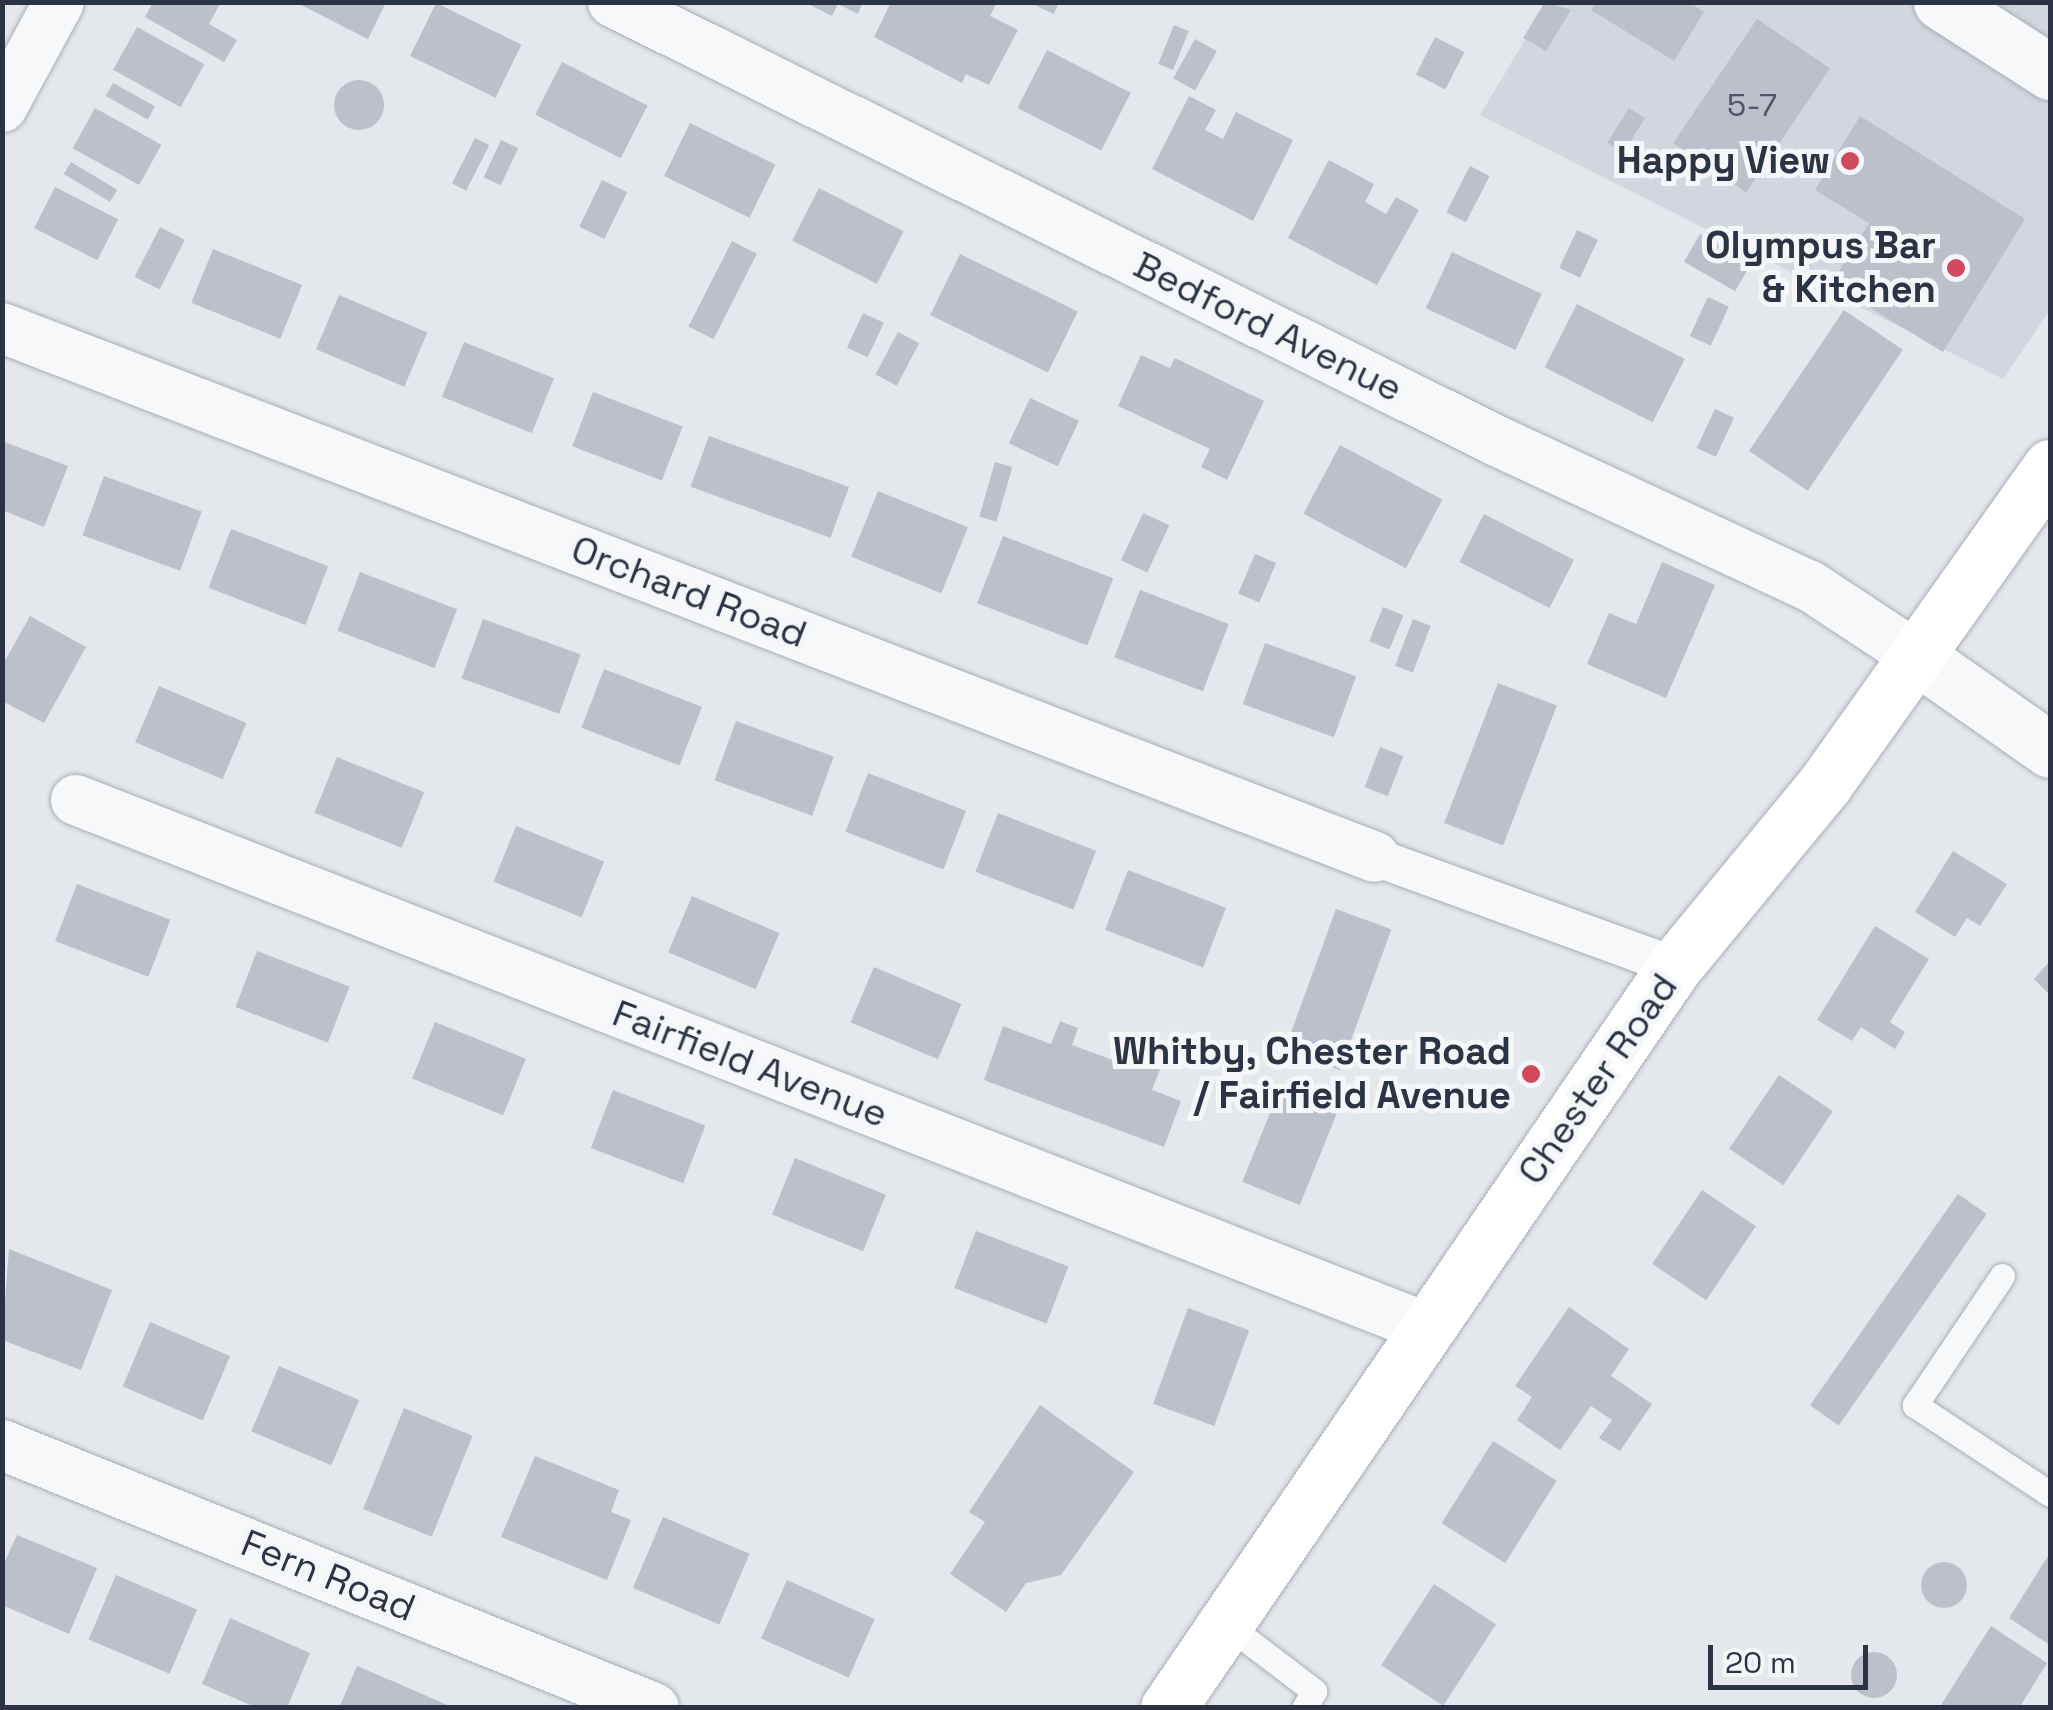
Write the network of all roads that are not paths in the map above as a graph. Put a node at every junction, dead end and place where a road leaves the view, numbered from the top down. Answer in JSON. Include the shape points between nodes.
{"nodes":[{"id":1,"x":59,"y":2,"type":"edge"},
{"id":2,"x":612,"y":2,"type":"edge"},
{"id":3,"x":1942,"y":2,"type":"edge"},
{"id":4,"x":2050,"y":72,"type":"edge"},
{"id":5,"x":2,"y":107,"type":"edge"},
{"id":6,"x":2,"y":328,"type":"edge"},
{"id":7,"x":2050,"y":467,"type":"edge"},
{"id":8,"x":1919,"y":658,"type":"junction"},
{"id":9,"x":2050,"y":750,"type":"edge"},
{"id":10,"x":76,"y":800,"type":"dead end"},
{"id":11,"x":1375,"y":856,"type":"joint"},
{"id":12,"x":1676,"y":966,"type":"junction"},
{"id":13,"x":2002,"y":1276,"type":"dead end"},
{"id":14,"x":1424,"y":1327,"type":"junction"},
{"id":15,"x":2,"y":1445,"type":"edge"},
{"id":16,"x":2050,"y":1494,"type":"edge"},
{"id":17,"x":1226,"y":1624,"type":"junction"},
{"id":18,"x":654,"y":1708,"type":"edge"},
{"id":19,"x":1168,"y":1708,"type":"edge"},
{"id":20,"x":1304,"y":1708,"type":"edge"}],
"edges":[{"from":1,"to":5,"type":"street"},
{"from":2,"to":8,"type":"street","name":"Bedford Avenue","via":[[1497,441],[1810,586]]},
{"from":3,"to":4,"type":"street"},
{"from":6,"to":11,"type":"street","name":"Orchard Road"},
{"from":7,"to":8,"type":"main road","name":"Chester Road"},
{"from":8,"to":9,"type":"street"},
{"from":8,"to":12,"type":"main road","name":"Chester Road"},
{"from":10,"to":14,"type":"street","name":"Fairfield Avenue"},
{"from":11,"to":12,"type":"street"},
{"from":12,"to":14,"type":"main road","name":"Chester Road"},
{"from":13,"to":16,"type":"lane","via":[[1915,1404]]},
{"from":14,"to":17,"type":"main road","name":"Chester Road"},
{"from":15,"to":18,"type":"street","name":"Fern Road"},
{"from":17,"to":19,"type":"main road","name":"Chester Road"},
{"from":17,"to":20,"type":"lane","via":[[1314,1691]]}]}
